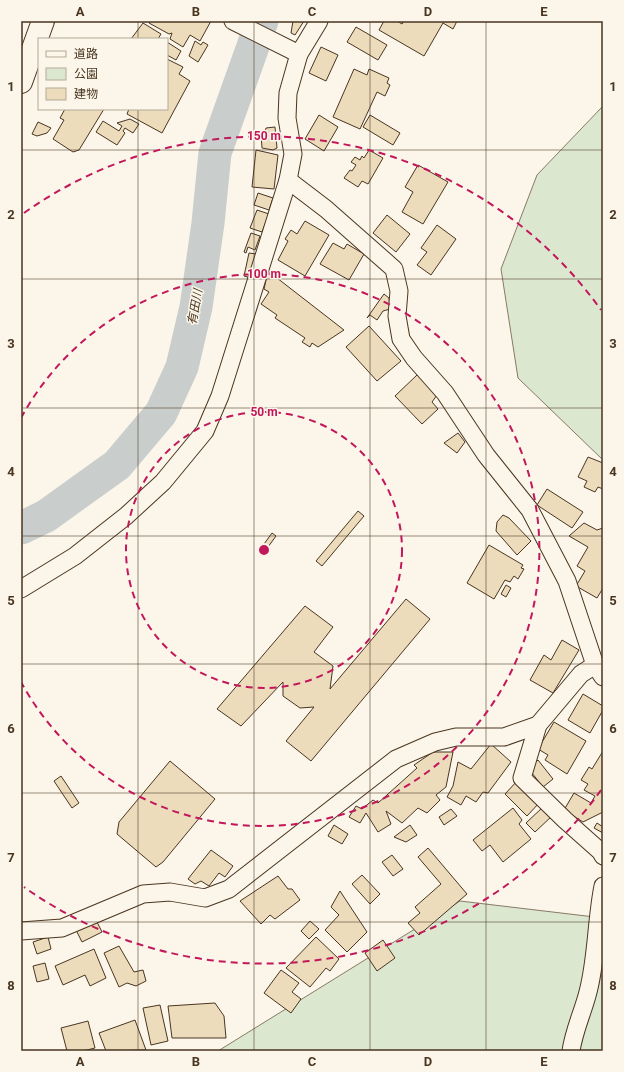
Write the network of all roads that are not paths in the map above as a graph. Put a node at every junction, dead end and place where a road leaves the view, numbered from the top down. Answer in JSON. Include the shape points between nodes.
{"nodes":[{"id":1,"x":43,"y":21,"type":"edge"},
{"id":2,"x":233,"y":21,"type":"edge"},
{"id":3,"x":319,"y":21,"type":"edge"},
{"id":4,"x":299,"y":54,"type":"junction"},
{"id":5,"x":21,"y":82,"type":"edge"},
{"id":6,"x":288,"y":180,"type":"junction"},
{"id":7,"x":21,"y":589,"type":"edge"},
{"id":8,"x":599,"y":671,"type":"edge"},
{"id":9,"x":538,"y":725,"type":"junction"},
{"id":10,"x":603,"y":856,"type":"edge"},
{"id":11,"x":603,"y":886,"type":"edge"},
{"id":12,"x":21,"y":931,"type":"edge"},
{"id":13,"x":571,"y":1051,"type":"edge"}],
"edges":[{"from":1,"to":5,"type":"main road"},
{"from":2,"to":4,"type":"street"},
{"from":3,"to":4,"type":"street"},
{"from":4,"to":6,"type":"street","via":[[288,92],[287,118],[293,154]]},
{"from":6,"to":7,"type":"street","via":[[220,396],[205,431],[163,482],[126,516],[75,556]]},
{"from":6,"to":8,"type":"street","via":[[326,209],[394,269],[399,291],[397,316],[401,339],[445,393],[486,455],[530,510],[567,581]]},
{"from":8,"to":9,"type":"street","via":[[581,674]]},
{"from":9,"to":10,"type":"street","via":[[522,778]]},
{"from":9,"to":12,"type":"street","via":[[504,737],[456,737],[435,742],[396,759],[229,889],[205,898],[170,892],[143,894],[62,928]]},
{"from":11,"to":13,"type":"street","via":[[598,938],[588,993],[573,1036]]}]}
